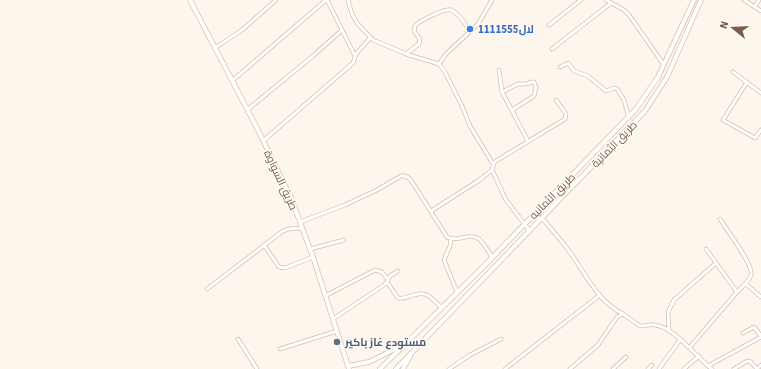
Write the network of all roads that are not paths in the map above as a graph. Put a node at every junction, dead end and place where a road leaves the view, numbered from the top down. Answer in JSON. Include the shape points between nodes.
{"nodes":[{"id":1,"x":190,"y":0,"type":"edge"},
{"id":2,"x":276,"y":0,"type":"edge"},
{"id":3,"x":327,"y":0,"type":"edge"},
{"id":4,"x":348,"y":0,"type":"edge"},
{"id":5,"x":492,"y":0,"type":"edge"},
{"id":6,"x":581,"y":0,"type":"edge"},
{"id":7,"x":606,"y":0,"type":"edge"},
{"id":8,"x":694,"y":0,"type":"edge"},
{"id":9,"x":701,"y":0,"type":"edge"},
{"id":10,"x":744,"y":0,"type":"edge"},
{"id":11,"x":759,"y":0,"type":"edge"},
{"id":12,"x":610,"y":3,"type":"junction"},
{"id":13,"x":755,"y":6,"type":"junction"},
{"id":14,"x":761,"y":11,"type":"edge"},
{"id":15,"x":549,"y":25,"type":"dead end"},
{"id":16,"x":342,"y":30,"type":"junction"},
{"id":17,"x":470,"y":32,"type":"junction"},
{"id":18,"x":370,"y":38,"type":"junction"},
{"id":19,"x":215,"y":48,"type":"junction"},
{"id":20,"x":552,"y":49,"type":"dead end"},
{"id":21,"x":406,"y":54,"type":"junction"},
{"id":22,"x":355,"y":56,"type":"junction"},
{"id":23,"x":439,"y":64,"type":"junction"},
{"id":24,"x":664,"y":65,"type":"junction"},
{"id":25,"x":560,"y":67,"type":"dead end"},
{"id":26,"x":499,"y":70,"type":"dead end"},
{"id":27,"x":733,"y":72,"type":"dead end"},
{"id":28,"x":232,"y":80,"type":"junction"},
{"id":29,"x":747,"y":82,"type":"junction"},
{"id":30,"x":502,"y":92,"type":"junction"},
{"id":31,"x":761,"y":93,"type":"edge"},
{"id":32,"x":556,"y":100,"type":"dead end"},
{"id":33,"x":247,"y":110,"type":"junction"},
{"id":34,"x":512,"y":110,"type":"junction"},
{"id":35,"x":629,"y":118,"type":"junction"},
{"id":36,"x":761,"y":130,"type":"edge"},
{"id":37,"x":263,"y":141,"type":"junction"},
{"id":38,"x":528,"y":141,"type":"junction"},
{"id":39,"x":493,"y":164,"type":"junction"},
{"id":40,"x":492,"y":170,"type":"junction"},
{"id":41,"x":431,"y":211,"type":"junction"},
{"id":42,"x":542,"y":218,"type":"junction"},
{"id":43,"x":720,"y":219,"type":"dead end"},
{"id":44,"x":300,"y":222,"type":"junction"},
{"id":45,"x":524,"y":224,"type":"junction"},
{"id":46,"x":302,"y":228,"type":"junction"},
{"id":47,"x":529,"y":230,"type":"junction"},
{"id":48,"x":451,"y":239,"type":"junction"},
{"id":49,"x":344,"y":240,"type":"dead end"},
{"id":50,"x":264,"y":245,"type":"junction"},
{"id":51,"x":310,"y":250,"type":"junction"},
{"id":52,"x":706,"y":250,"type":"dead end"},
{"id":53,"x":313,"y":257,"type":"junction"},
{"id":54,"x":492,"y":257,"type":"junction"},
{"id":55,"x":716,"y":262,"type":"junction"},
{"id":56,"x":398,"y":271,"type":"dead end"},
{"id":57,"x":388,"y":281,"type":"junction"},
{"id":58,"x":746,"y":284,"type":"junction"},
{"id":59,"x":207,"y":289,"type":"dead end"},
{"id":60,"x":457,"y":292,"type":"junction"},
{"id":61,"x":737,"y":292,"type":"junction"},
{"id":62,"x":600,"y":295,"type":"junction"},
{"id":63,"x":325,"y":296,"type":"junction"},
{"id":64,"x":761,"y":297,"type":"edge"},
{"id":65,"x":441,"y":307,"type":"junction"},
{"id":66,"x":623,"y":314,"type":"junction"},
{"id":67,"x":333,"y":319,"type":"junction"},
{"id":68,"x":337,"y":331,"type":"junction"},
{"id":69,"x":669,"y":331,"type":"junction"},
{"id":70,"x":743,"y":333,"type":"dead end"},
{"id":71,"x":761,"y":336,"type":"edge"},
{"id":72,"x":238,"y":339,"type":"dead end"},
{"id":73,"x":501,"y":339,"type":"dead end"},
{"id":74,"x":680,"y":340,"type":"junction"},
{"id":75,"x":405,"y":344,"type":"junction"},
{"id":76,"x":690,"y":347,"type":"junction"},
{"id":77,"x":280,"y":350,"type":"dead end"},
{"id":78,"x":411,"y":353,"type":"junction"},
{"id":79,"x":699,"y":356,"type":"junction"},
{"id":80,"x":626,"y":357,"type":"dead end"},
{"id":81,"x":652,"y":365,"type":"dead end"},
{"id":82,"x":761,"y":365,"type":"edge"},
{"id":83,"x":708,"y":366,"type":"junction"},
{"id":84,"x":348,"y":368,"type":"edge"},
{"id":85,"x":257,"y":369,"type":"edge"},
{"id":86,"x":380,"y":369,"type":"edge"},
{"id":87,"x":396,"y":369,"type":"edge"},
{"id":88,"x":402,"y":369,"type":"edge"},
{"id":89,"x":449,"y":369,"type":"edge"},
{"id":90,"x":505,"y":369,"type":"edge"},
{"id":91,"x":570,"y":369,"type":"edge"},
{"id":92,"x":613,"y":369,"type":"edge"},
{"id":93,"x":648,"y":369,"type":"edge"},
{"id":94,"x":659,"y":369,"type":"edge"},
{"id":95,"x":684,"y":369,"type":"edge"},
{"id":96,"x":712,"y":369,"type":"edge"},
{"id":97,"x":734,"y":369,"type":"edge"},
{"id":98,"x":757,"y":369,"type":"edge"}],
"edges":[{"from":1,"to":19,"type":"street","name":"طريق السواوة"},
{"from":2,"to":19,"type":"street","via":[[242,30]]},
{"from":3,"to":16,"type":"street"},
{"from":3,"to":28,"type":"street"},
{"from":4,"to":18,"type":"street","via":[[357,23]]},
{"from":5,"to":17,"type":"street","via":[[480,21]]},
{"from":6,"to":15,"type":"street"},
{"from":7,"to":12,"type":"street"},
{"from":8,"to":24,"type":"street","name":"طريق الثمانيه"},
{"from":9,"to":42,"type":"street","name":"طريق الثمانية","via":[[667,77],[645,111]]},
{"from":10,"to":13,"type":"street"},
{"from":11,"to":13,"type":"street"},
{"from":12,"to":20,"type":"street"},
{"from":12,"to":24,"type":"street","via":[[629,15]]},
{"from":13,"to":14,"type":"street"},
{"from":16,"to":22,"type":"street"},
{"from":16,"to":33,"type":"street"},
{"from":17,"to":21,"type":"street","via":[[454,12],[443,11],[415,26],[414,31],[420,42]]},
{"from":17,"to":23,"type":"street"},
{"from":18,"to":21,"type":"street","via":[[376,43]]},
{"from":18,"to":22,"type":"street"},
{"from":19,"to":28,"type":"street","name":"طريق السواوة"},
{"from":21,"to":23,"type":"street"},
{"from":22,"to":37,"type":"street","via":[[352,65]]},
{"from":23,"to":39,"type":"street","via":[[470,126]]},
{"from":24,"to":35,"type":"street","name":"طريق الثمانيه","via":[[644,99]]},
{"from":25,"to":35,"type":"street","via":[[568,63],[574,70],[585,74],[606,91],[617,89],[624,100]]},
{"from":26,"to":30,"type":"street"},
{"from":27,"to":29,"type":"street"},
{"from":28,"to":33,"type":"street","name":"طريق السواوة"},
{"from":29,"to":31,"type":"street"},
{"from":29,"to":36,"type":"street","via":[[723,120],[755,138]]},
{"from":30,"to":34,"type":"street"},
{"from":30,"to":34,"type":"street","via":[[518,84],[534,82],[534,96]]},
{"from":32,"to":38,"type":"street","via":[[566,114],[565,119]]},
{"from":33,"to":37,"type":"street","name":"طريق السواوة"},
{"from":34,"to":38,"type":"street"},
{"from":35,"to":45,"type":"street","name":"طريق الثمانيه"},
{"from":37,"to":44,"type":"street","name":"طريق السواوة"},
{"from":38,"to":39,"type":"street"},
{"from":39,"to":40,"type":"street"},
{"from":40,"to":41,"type":"street"},
{"from":40,"to":45,"type":"street","via":[[506,200]]},
{"from":41,"to":44,"type":"street","via":[[411,181],[404,176],[345,205]]},
{"from":41,"to":48,"type":"street","via":[[447,237]]},
{"from":42,"to":47,"type":"street","name":"طريق الثمانية"},
{"from":42,"to":62,"type":"street"},
{"from":43,"to":58,"type":"street","via":[[750,264],[751,275]]},
{"from":44,"to":46,"type":"street","name":"طريق السواوة"},
{"from":45,"to":47,"type":"street"},
{"from":45,"to":54,"type":"street","name":"طريق الثمانيه"},
{"from":46,"to":50,"type":"street","via":[[286,230]]},
{"from":46,"to":51,"type":"street","name":"طريق السواوة"},
{"from":47,"to":78,"type":"street","name":"طريق الثمانية"},
{"from":48,"to":54,"type":"street","via":[[477,237]]},
{"from":48,"to":60,"type":"street","via":[[444,260]]},
{"from":49,"to":51,"type":"street"},
{"from":50,"to":53,"type":"street","via":[[281,268]]},
{"from":50,"to":59,"type":"street"},
{"from":51,"to":53,"type":"street","name":"طريق السواوة"},
{"from":52,"to":55,"type":"street"},
{"from":53,"to":63,"type":"street","name":"طريق السواوة"},
{"from":54,"to":60,"type":"street","name":"طريق الثمانيه"},
{"from":55,"to":61,"type":"street"},
{"from":55,"to":69,"type":"street","via":[[674,300],[668,312]]},
{"from":56,"to":57,"type":"street","via":[[390,276]]},
{"from":57,"to":63,"type":"street","via":[[382,272],[375,270]]},
{"from":57,"to":65,"type":"street","via":[[397,298],[424,293]]},
{"from":57,"to":67,"type":"street"},
{"from":58,"to":61,"type":"street"},
{"from":58,"to":64,"type":"street"},
{"from":60,"to":65,"type":"street","name":"طريق الثمانيه"},
{"from":61,"to":76,"type":"street"},
{"from":62,"to":66,"type":"street","via":[[613,309]]},
{"from":62,"to":90,"type":"street"},
{"from":63,"to":67,"type":"street","name":"طريق السواوة"},
{"from":65,"to":75,"type":"street","name":"طريق الثمانيه"},
{"from":66,"to":69,"type":"street","via":[[640,326],[654,324]]},
{"from":66,"to":91,"type":"street","via":[[617,317],[598,344]]},
{"from":67,"to":68,"type":"street","name":"طريق السواوة"},
{"from":68,"to":77,"type":"street"},
{"from":68,"to":84,"type":"street","name":"طريق السواوة"},
{"from":69,"to":74,"type":"street"},
{"from":70,"to":71,"type":"street","via":[[754,327]]},
{"from":71,"to":83,"type":"street"},
{"from":72,"to":85,"type":"street"},
{"from":73,"to":89,"type":"street"},
{"from":74,"to":76,"type":"street"},
{"from":74,"to":94,"type":"street"},
{"from":75,"to":84,"type":"street","via":[[369,362]]},
{"from":75,"to":86,"type":"street","name":"طريق الثمانيه"},
{"from":76,"to":79,"type":"street"},
{"from":78,"to":87,"type":"street","name":"طريق الثمانية"},
{"from":78,"to":88,"type":"street"},
{"from":79,"to":83,"type":"street"},
{"from":79,"to":95,"type":"street"},
{"from":80,"to":92,"type":"street"},
{"from":81,"to":93,"type":"street"},
{"from":82,"to":98,"type":"street"},
{"from":83,"to":96,"type":"street"},
{"from":97,"to":98,"type":"street","via":[[747,361]]}]}
